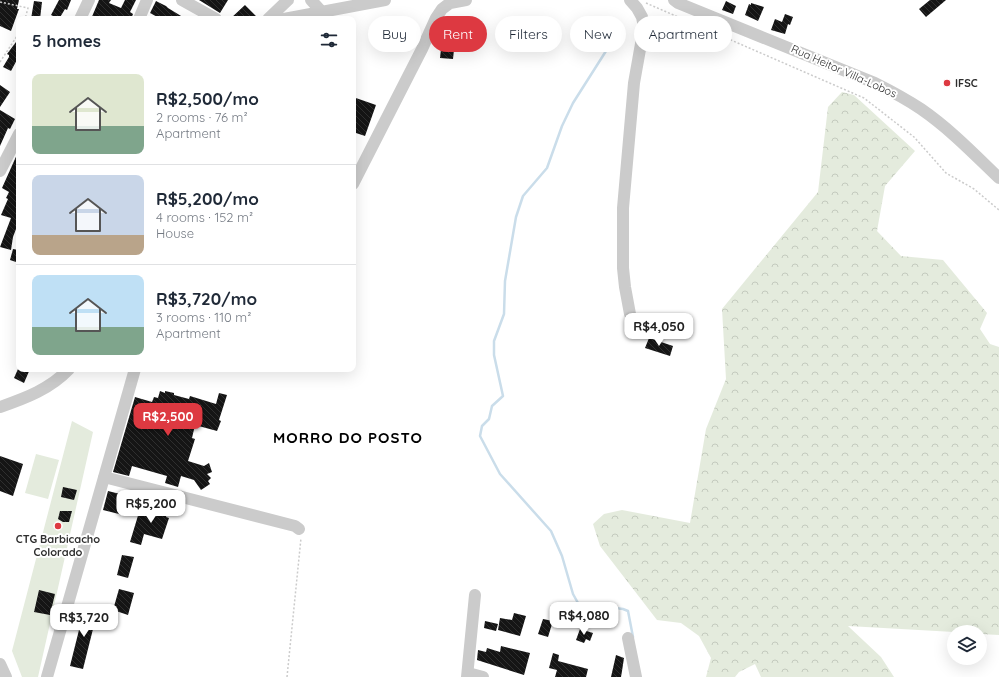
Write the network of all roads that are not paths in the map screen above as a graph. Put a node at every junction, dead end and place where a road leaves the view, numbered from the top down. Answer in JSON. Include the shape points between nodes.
{"nodes":[{"id":1,"x":89,"y":0,"type":"edge"},
{"id":2,"x":147,"y":0,"type":"edge"},
{"id":3,"x":182,"y":0,"type":"edge"},
{"id":4,"x":288,"y":0,"type":"edge"},
{"id":5,"x":311,"y":0,"type":"edge"},
{"id":6,"x":385,"y":0,"type":"edge"},
{"id":7,"x":466,"y":0,"type":"edge"},
{"id":8,"x":630,"y":0,"type":"edge"},
{"id":9,"x":699,"y":0,"type":"edge"},
{"id":10,"x":679,"y":1,"type":"edge"},
{"id":11,"x":321,"y":11,"type":"junction"},
{"id":12,"x":81,"y":16,"type":"edge"},
{"id":13,"x":140,"y":16,"type":"edge"},
{"id":14,"x":211,"y":16,"type":"edge"},
{"id":15,"x":271,"y":16,"type":"edge"},
{"id":16,"x":298,"y":16,"type":"edge"},
{"id":17,"x":779,"y":43,"type":"junction"},
{"id":18,"x":16,"y":141,"type":"edge"},
{"id":19,"x":0,"y":171,"type":"edge"},
{"id":20,"x":356,"y":178,"type":"edge"},
{"id":21,"x":999,"y":178,"type":"edge"},
{"id":22,"x":630,"y":314,"type":"dead end"},
{"id":23,"x":66,"y":372,"type":"edge"},
{"id":24,"x":134,"y":372,"type":"edge"},
{"id":25,"x":0,"y":407,"type":"edge"},
{"id":26,"x":104,"y":477,"type":"junction"},
{"id":27,"x":299,"y":529,"type":"road end"},
{"id":28,"x":475,"y":595,"type":"dead end"},
{"id":29,"x":628,"y":638,"type":"dead end"},
{"id":30,"x":0,"y":664,"type":"edge"},
{"id":31,"x":468,"y":675,"type":"edge"},
{"id":32,"x":6,"y":677,"type":"edge"},
{"id":33,"x":47,"y":677,"type":"edge"},
{"id":34,"x":483,"y":677,"type":"edge"},
{"id":35,"x":636,"y":677,"type":"edge"}],
"edges":[{"from":1,"to":12,"type":"street"},
{"from":2,"to":13,"type":"street"},
{"from":3,"to":14,"type":"street"},
{"from":4,"to":15,"type":"street"},
{"from":5,"to":11,"type":"street"},
{"from":6,"to":11,"type":"street"},
{"from":7,"to":20,"type":"street","via":[[450,3],[436,18]]},
{"from":8,"to":22,"type":"street","via":[[638,8],[644,28],[634,83],[623,208],[623,268]]},
{"from":9,"to":17,"type":"street","name":"Rua Heitor Villa-Lobos","via":[[711,10]]},
{"from":10,"to":17,"type":"street","name":"Rua Heitor Villa-Lobos"},
{"from":11,"to":16,"type":"street"},
{"from":17,"to":21,"type":"street","name":"Rua Heitor Villa-Lobos","via":[[900,96],[942,124]]},
{"from":18,"to":19,"type":"street"},
{"from":23,"to":25,"type":"street","via":[[49,386]]},
{"from":24,"to":26,"type":"street"},
{"from":26,"to":27,"type":"street"},
{"from":26,"to":33,"type":"street"},
{"from":28,"to":31,"type":"street"},
{"from":29,"to":35,"type":"street"},
{"from":30,"to":32,"type":"street"},
{"from":31,"to":34,"type":"street"}]}
